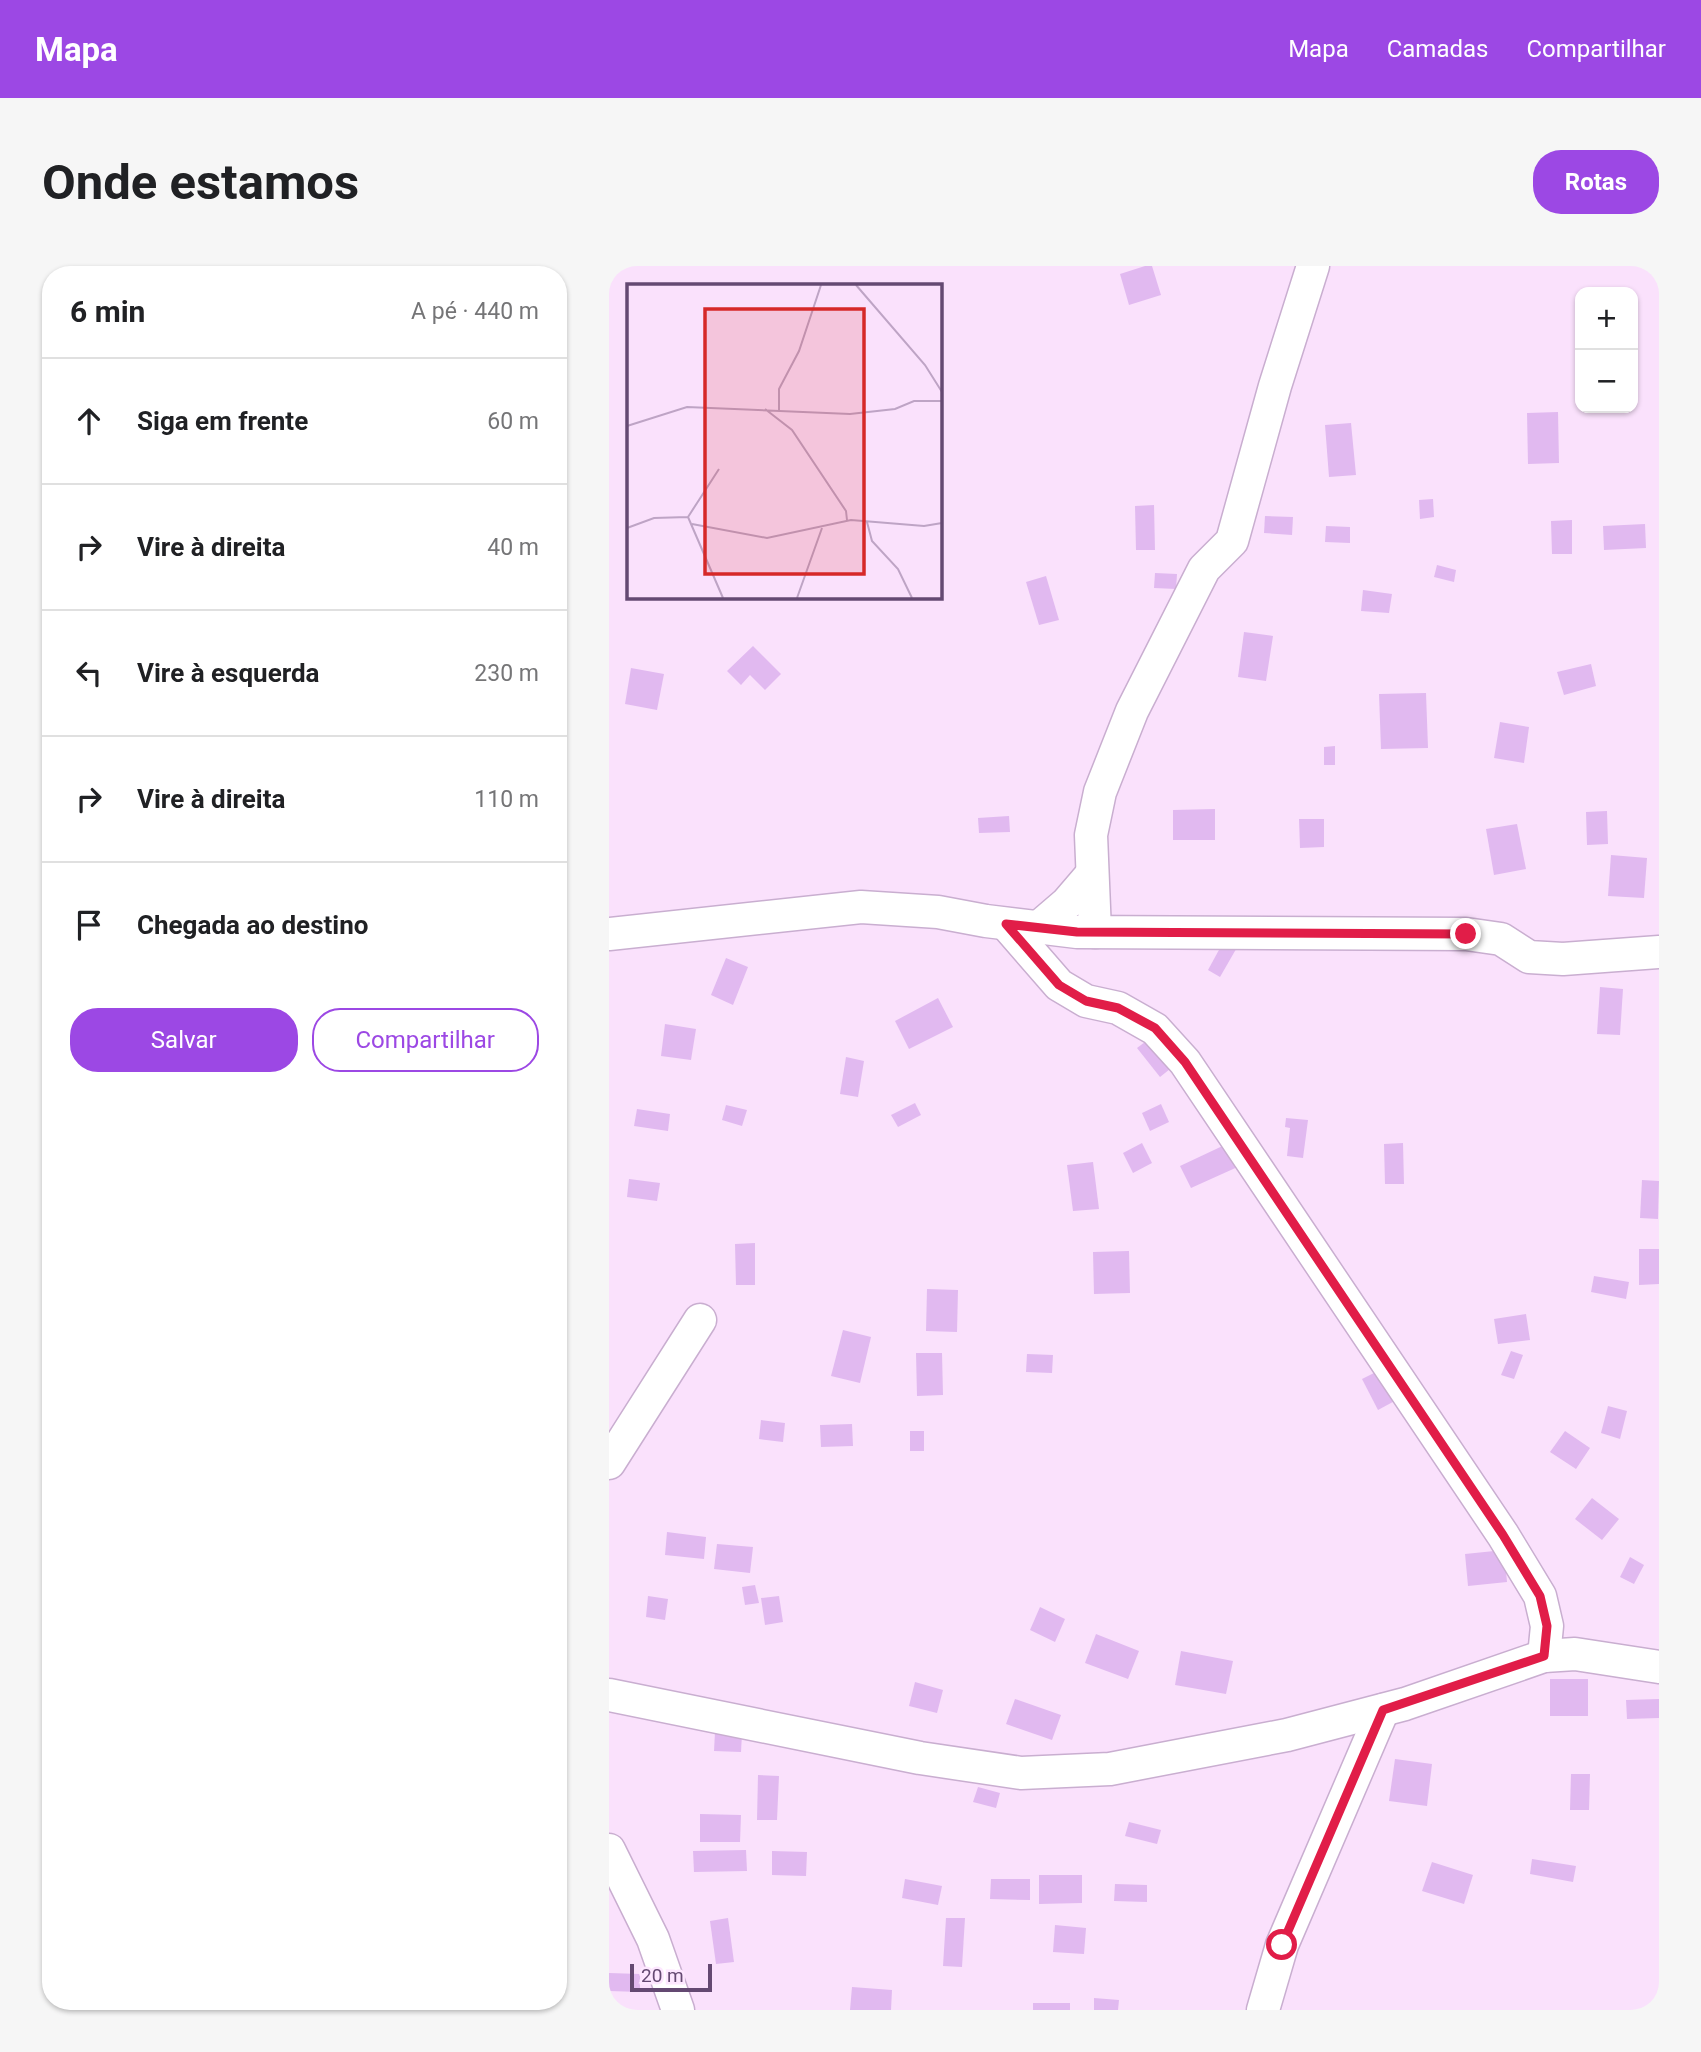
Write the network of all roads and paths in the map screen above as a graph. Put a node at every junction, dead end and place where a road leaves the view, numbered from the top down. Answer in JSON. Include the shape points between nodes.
{"nodes":[{"id":1,"x":1313,"y":266,"type":"edge"},
{"id":2,"x":1091,"y":874,"type":"junction"},
{"id":3,"x":1006,"y":924,"type":"junction"},
{"id":4,"x":1039,"y":927,"type":"junction"},
{"id":5,"x":1095,"y":932,"type":"junction"},
{"id":6,"x":609,"y":934,"type":"edge"},
{"id":7,"x":1659,"y":952,"type":"edge"},
{"id":8,"x":700,"y":1320,"type":"dead end"},
{"id":9,"x":609,"y":1462,"type":"edge"},
{"id":10,"x":1544,"y":1656,"type":"junction"},
{"id":11,"x":1659,"y":1667,"type":"edge"},
{"id":12,"x":609,"y":1695,"type":"edge"},
{"id":13,"x":1383,"y":1710,"type":"junction"},
{"id":14,"x":609,"y":1850,"type":"edge"},
{"id":15,"x":678,"y":2010,"type":"edge"},
{"id":16,"x":1263,"y":2010,"type":"edge"}],
"edges":[{"from":1,"to":2,"type":"street","via":[[1232,541],[1204,569],[1132,711],[1100,792],[1091,835]]},
{"from":2,"to":4,"type":"street"},
{"from":2,"to":5,"type":"street"},
{"from":3,"to":4,"type":"street"},
{"from":3,"to":6,"type":"street","via":[[938,912],[861,907]]},
{"from":3,"to":10,"type":"street","via":[[1059,985],[1086,1001],[1118,1008],[1155,1028],[1185,1062],[1528,1576],[1540,1596],[1547,1626]]},
{"from":4,"to":5,"type":"street"},
{"from":5,"to":7,"type":"street","via":[[1466,934],[1501,939],[1529,957]]},
{"from":8,"to":9,"type":"street"},
{"from":10,"to":11,"type":"street","via":[[1575,1654]]},
{"from":10,"to":13,"type":"street"},
{"from":12,"to":13,"type":"street","via":[[921,1758],[1021,1773],[1110,1769],[1287,1735]]},
{"from":13,"to":16,"type":"street","via":[[1282,1945]]},
{"from":14,"to":15,"type":"street","via":[[653,1939]]}]}
